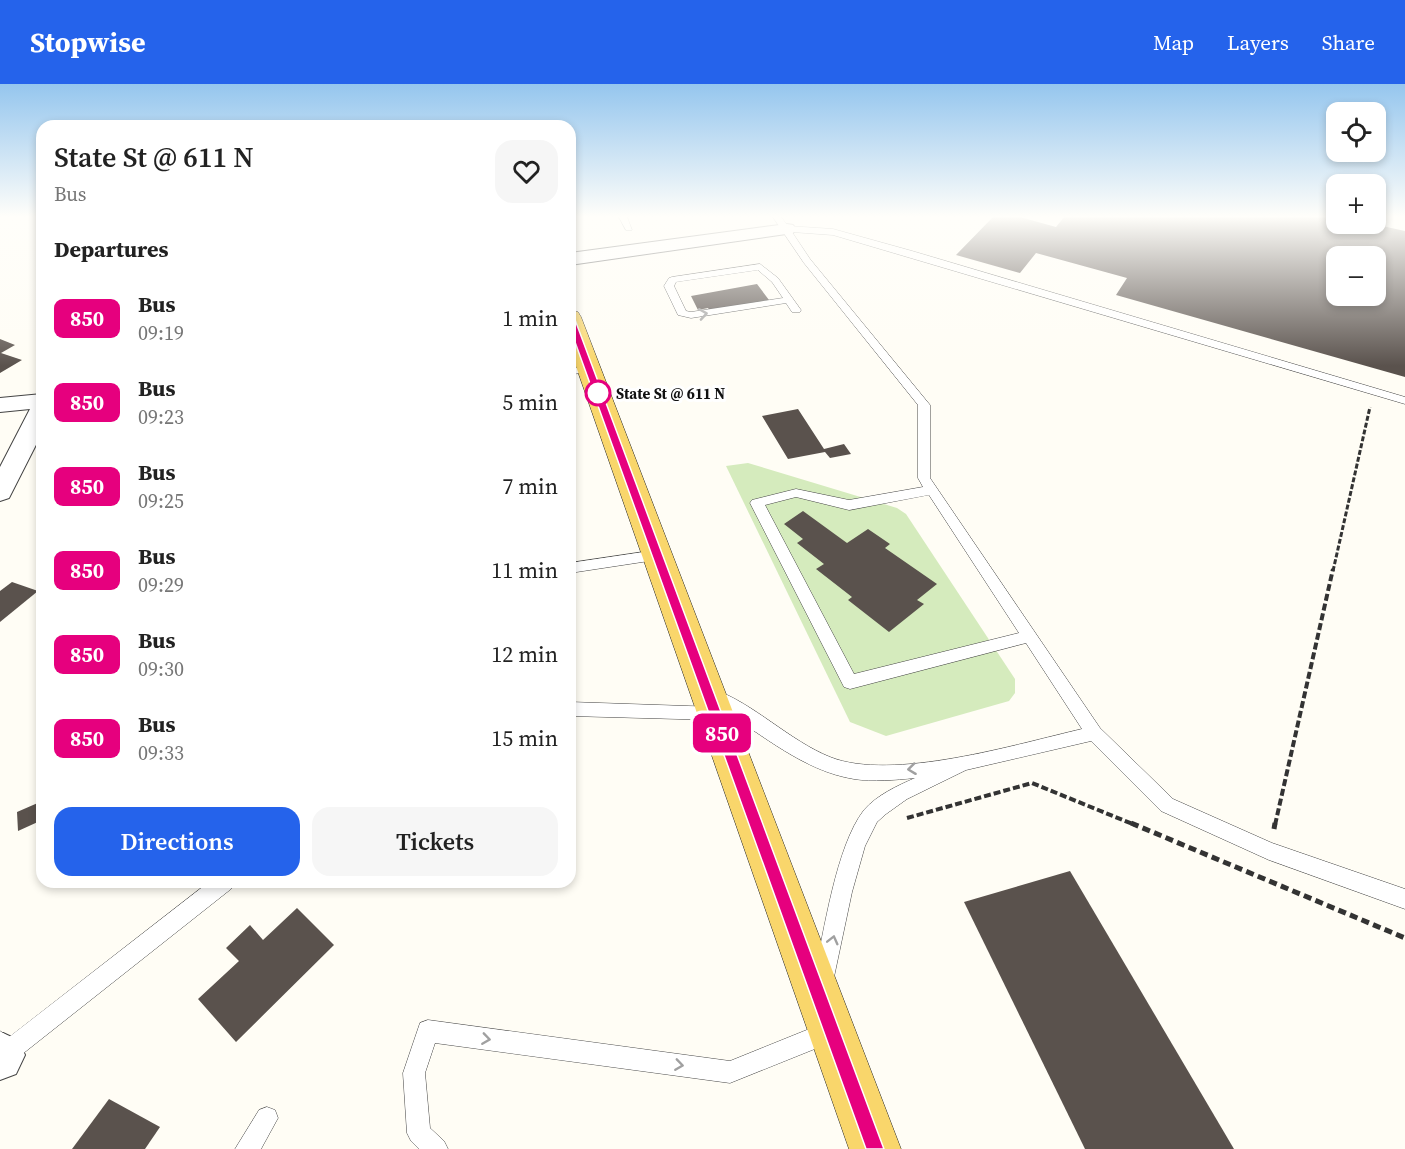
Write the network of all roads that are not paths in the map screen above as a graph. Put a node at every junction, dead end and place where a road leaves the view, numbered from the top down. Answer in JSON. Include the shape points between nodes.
{"nodes":[{"id":1,"x":812,"y":267,"type":"edge"},
{"id":2,"x":955,"y":267,"type":"edge"},
{"id":3,"x":789,"y":300,"type":"junction"},
{"id":4,"x":796,"y":310,"type":"dead end"},
{"id":5,"x":576,"y":352,"type":"edge"},
{"id":6,"x":579,"y":370,"type":"edge"},
{"id":7,"x":1405,"y":401,"type":"edge"},
{"id":8,"x":36,"y":402,"type":"edge"},
{"id":9,"x":0,"y":405,"type":"edge"},
{"id":10,"x":36,"y":421,"type":"edge"},
{"id":11,"x":932,"y":490,"type":"junction"},
{"id":12,"x":0,"y":492,"type":"edge"},
{"id":13,"x":657,"y":555,"type":"junction"},
{"id":14,"x":576,"y":567,"type":"edge"},
{"id":15,"x":1029,"y":636,"type":"junction"},
{"id":16,"x":711,"y":703,"type":"junction"},
{"id":17,"x":576,"y":709,"type":"edge"},
{"id":18,"x":1094,"y":733,"type":"junction"},
{"id":19,"x":970,"y":762,"type":"junction"},
{"id":20,"x":216,"y":888,"type":"edge"},
{"id":21,"x":1405,"y":899,"type":"edge"},
{"id":22,"x":825,"y":1014,"type":"junction"},
{"id":23,"x":1,"y":1051,"type":"edge"},
{"id":24,"x":267,"y":1118,"type":"dead end"},
{"id":25,"x":247,"y":1149,"type":"edge"},
{"id":26,"x":436,"y":1149,"type":"edge"},
{"id":27,"x":875,"y":1149,"type":"edge"}],
"edges":[{"from":1,"to":11,"type":"lane","via":[[924,405],[924,478]]},
{"from":2,"to":7,"type":"lane"},
{"from":3,"to":3,"type":"lane","one_way":true,"via":[[760,267],[672,280],[669,286],[682,313],[691,315]]},
{"from":3,"to":4,"type":"lane"},
{"from":5,"to":6,"type":"main road"},
{"from":6,"to":13,"type":"main road"},
{"from":8,"to":9,"type":"street"},
{"from":10,"to":12,"type":"street"},
{"from":11,"to":15,"type":"lane"},
{"from":11,"to":15,"type":"lane","via":[[849,505],[796,493],[757,503],[850,682]]},
{"from":13,"to":14,"type":"lane"},
{"from":13,"to":16,"type":"main road"},
{"from":15,"to":18,"type":"lane"},
{"from":16,"to":17,"type":"lane"},
{"from":19,"to":16,"type":"lane","one_way":true,"via":[[879,773],[851,771],[829,765]]},
{"from":16,"to":22,"type":"main road"},
{"from":18,"to":19,"type":"lane"},
{"from":18,"to":21,"type":"lane","via":[[1167,805],[1269,851]]},
{"from":22,"to":19,"type":"lane","one_way":true,"via":[[857,841],[871,816],[895,798]]},
{"from":20,"to":23,"type":"lane"},
{"from":26,"to":22,"type":"lane","one_way":true,"via":[[418,1133],[414,1073],[428,1031],[730,1072]]},
{"from":22,"to":27,"type":"main road"},
{"from":24,"to":25,"type":"lane"}]}
